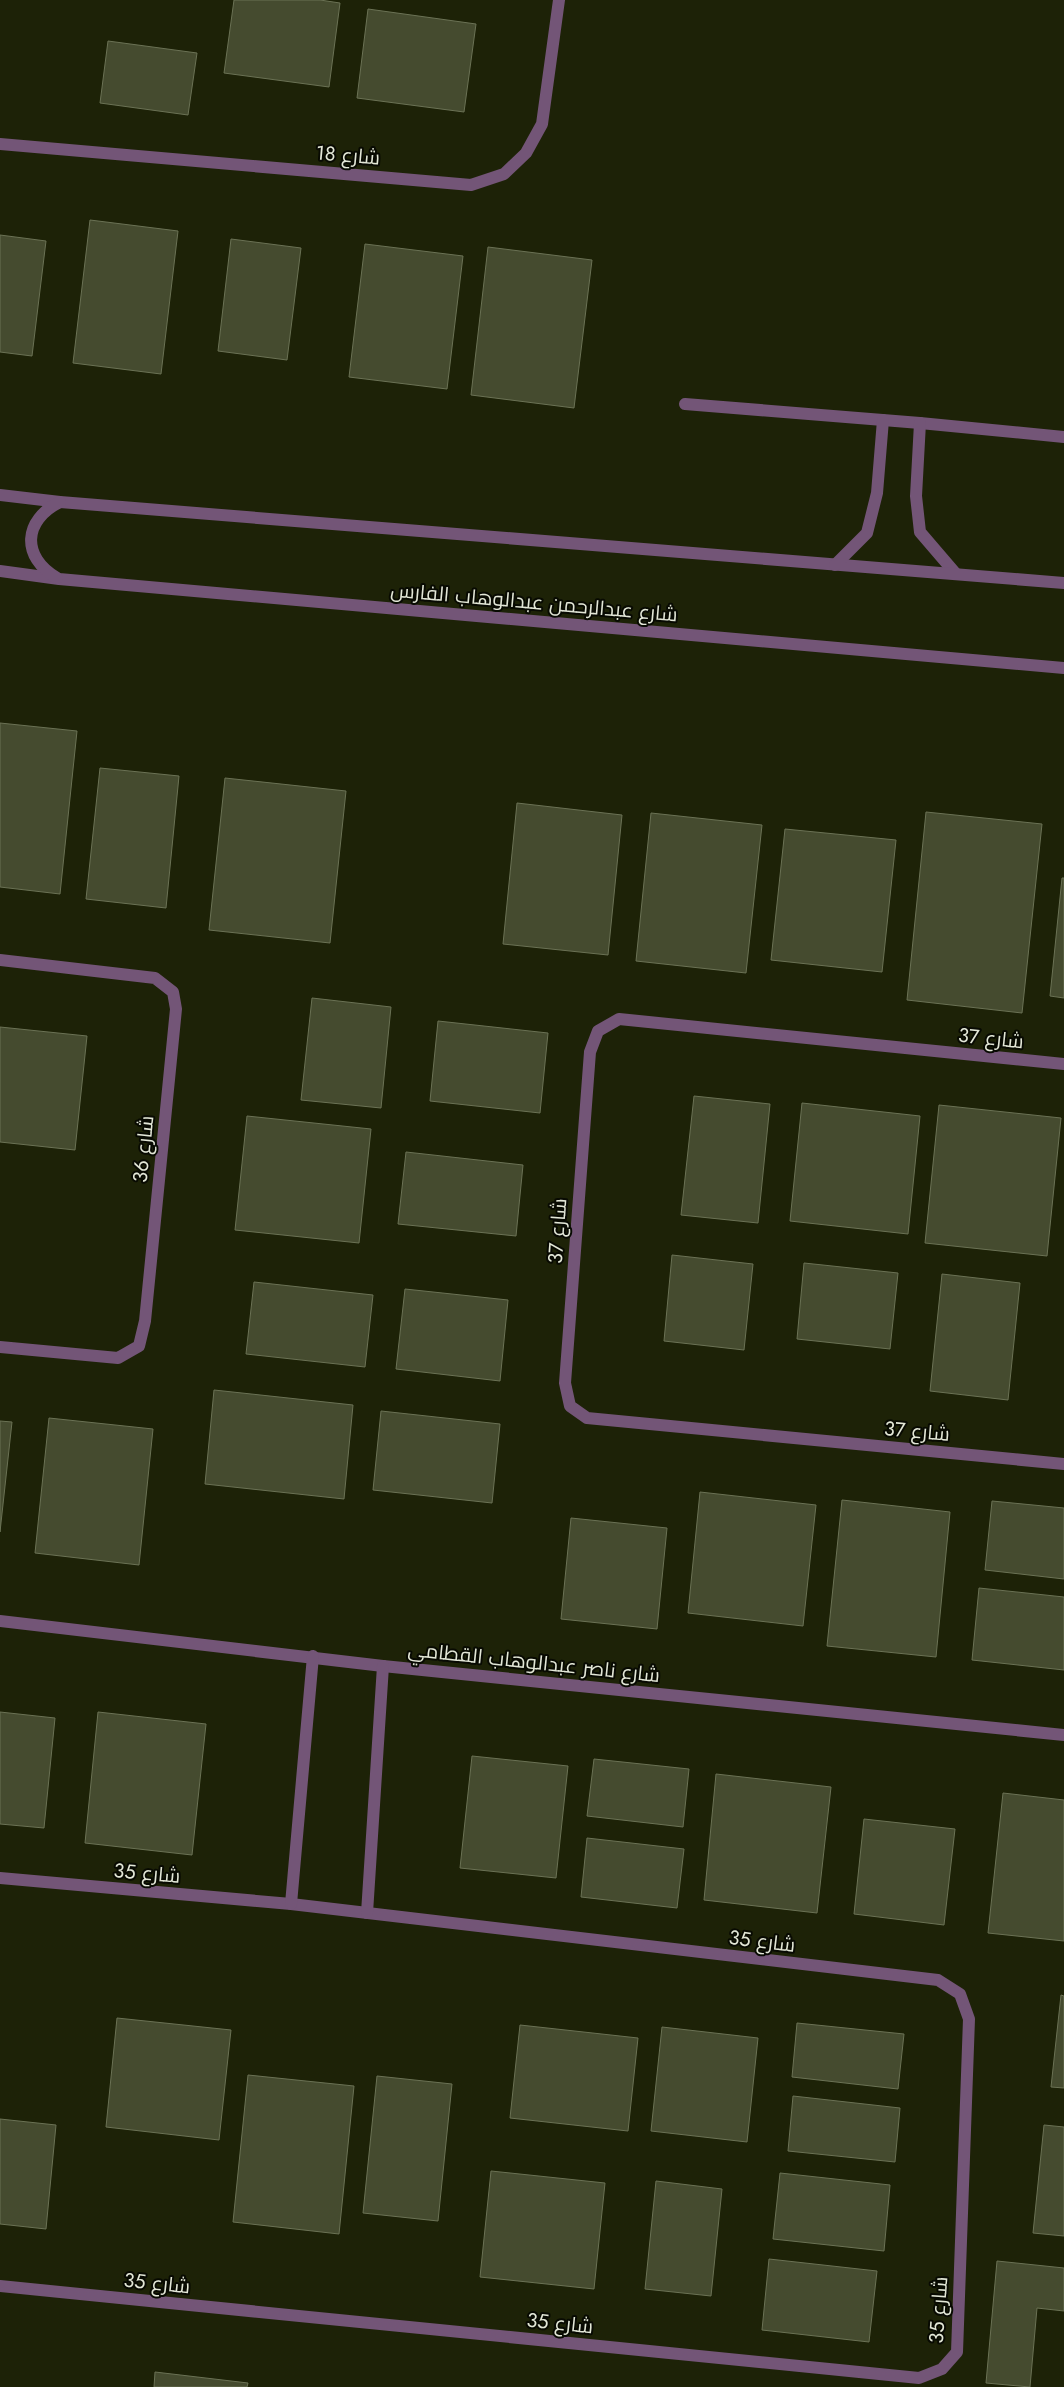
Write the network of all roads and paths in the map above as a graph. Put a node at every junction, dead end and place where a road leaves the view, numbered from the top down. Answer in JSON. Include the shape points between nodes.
{"nodes":[{"id":1,"x":559,"y":0,"type":"edge"},
{"id":2,"x":0,"y":144,"type":"edge"},
{"id":3,"x":685,"y":404,"type":"dead end"},
{"id":4,"x":883,"y":420,"type":"junction"},
{"id":5,"x":920,"y":423,"type":"junction"},
{"id":6,"x":1064,"y":437,"type":"edge"},
{"id":7,"x":0,"y":495,"type":"edge"},
{"id":8,"x":60,"y":502,"type":"junction"},
{"id":9,"x":835,"y":564,"type":"junction"},
{"id":10,"x":0,"y":572,"type":"edge"},
{"id":11,"x":956,"y":574,"type":"junction"},
{"id":12,"x":59,"y":579,"type":"junction"},
{"id":13,"x":1064,"y":583,"type":"edge"},
{"id":14,"x":1064,"y":668,"type":"edge"},
{"id":15,"x":0,"y":960,"type":"edge"},
{"id":16,"x":1064,"y":1064,"type":"edge"},
{"id":17,"x":0,"y":1347,"type":"edge"},
{"id":18,"x":1064,"y":1464,"type":"edge"},
{"id":19,"x":0,"y":1621,"type":"edge"},
{"id":20,"x":314,"y":1656,"type":"junction"},
{"id":21,"x":383,"y":1666,"type":"junction"},
{"id":22,"x":1064,"y":1735,"type":"edge"},
{"id":23,"x":0,"y":1878,"type":"edge"},
{"id":24,"x":291,"y":1904,"type":"junction"},
{"id":25,"x":367,"y":1913,"type":"junction"},
{"id":26,"x":0,"y":2286,"type":"edge"}],
"edges":[{"from":1,"to":2,"type":"street","name":"شارع 18","via":[[542,124],[526,153],[504,174],[471,185]]},
{"from":3,"to":4,"type":"street"},
{"from":4,"to":5,"type":"street"},
{"from":4,"to":9,"type":"street","via":[[878,493],[868,533]]},
{"from":5,"to":6,"type":"street"},
{"from":5,"to":11,"type":"street","via":[[916,496],[920,532]]},
{"from":7,"to":8,"type":"street"},
{"from":8,"to":9,"type":"street"},
{"from":8,"to":12,"type":"street","via":[[47,508],[37,519],[31,547],[41,566]]},
{"from":9,"to":11,"type":"street"},
{"from":10,"to":12,"type":"street","name":"شارع عبدالرحمن عبدالوهاب الفارس"},
{"from":11,"to":13,"type":"street"},
{"from":12,"to":14,"type":"street","name":"شارع عبدالرحمن عبدالوهاب الفارس"},
{"from":15,"to":17,"type":"street","name":"شارع 36","via":[[155,978],[173,992],[176,1009],[145,1321],[139,1346],[118,1358]]},
{"from":16,"to":18,"type":"street","name":"شارع 37","via":[[619,1020],[598,1031],[590,1052],[565,1383],[570,1406],[587,1418]]},
{"from":19,"to":20,"type":"street","name":"شارع ناصر عبدالوهاب القطامي"},
{"from":20,"to":21,"type":"street","name":"شارع ناصر عبدالوهاب القطامي"},
{"from":20,"to":24,"type":"street"},
{"from":21,"to":22,"type":"street","name":"شارع ناصر عبدالوهاب القطامي"},
{"from":21,"to":25,"type":"street"},
{"from":23,"to":24,"type":"street","name":"شارع 35"},
{"from":24,"to":25,"type":"street","name":"شارع 35"},
{"from":25,"to":26,"type":"street","name":"شارع 35","via":[[938,1980],[960,1994],[969,2019],[957,2352],[942,2369],[919,2378]]}]}
